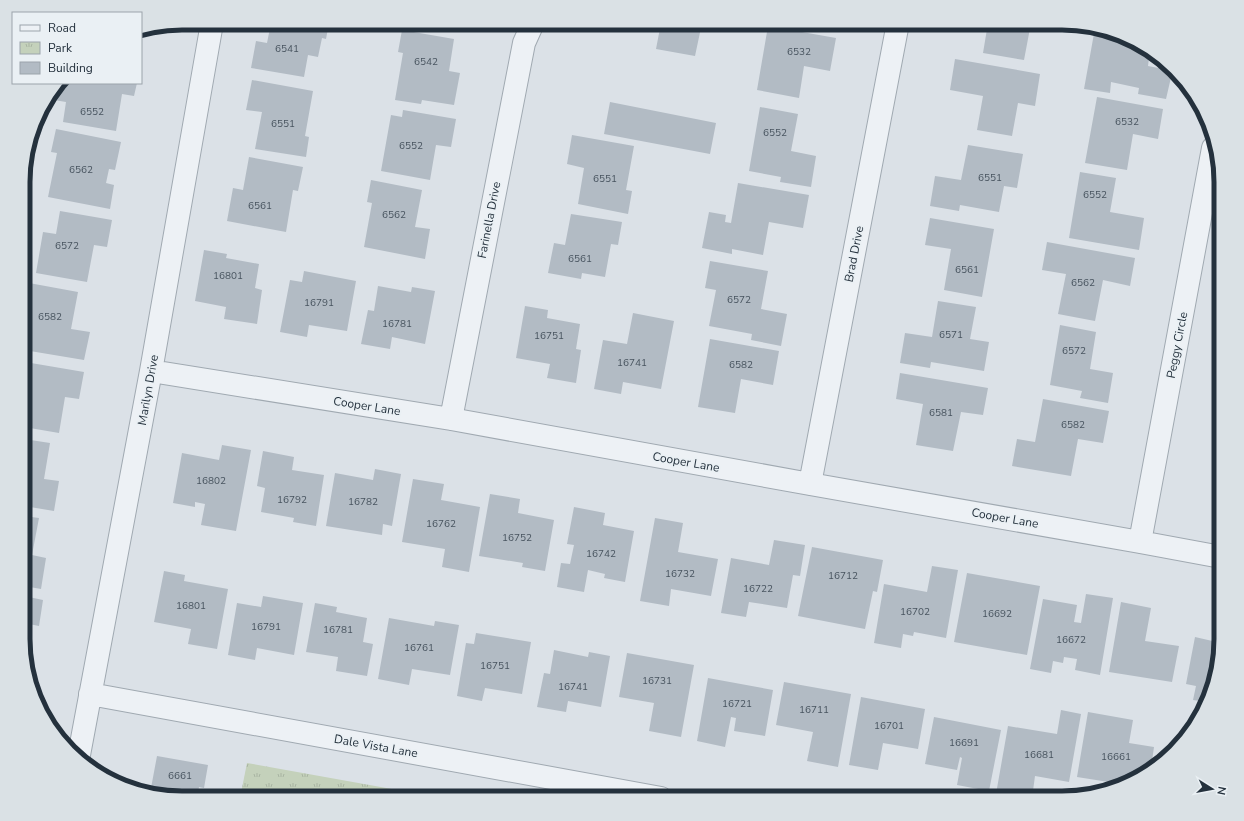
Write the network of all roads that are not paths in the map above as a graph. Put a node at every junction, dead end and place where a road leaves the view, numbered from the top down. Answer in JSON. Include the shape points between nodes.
{"nodes":[{"id":1,"x":211,"y":30,"type":"edge"},
{"id":2,"x":529,"y":30,"type":"edge"},
{"id":3,"x":897,"y":30,"type":"edge"},
{"id":4,"x":1212,"y":156,"type":"edge"},
{"id":5,"x":151,"y":371,"type":"junction"},
{"id":6,"x":451,"y":419,"type":"junction"},
{"id":7,"x":810,"y":484,"type":"junction"},
{"id":8,"x":1140,"y":542,"type":"junction"},
{"id":9,"x":1214,"y":556,"type":"edge"},
{"id":10,"x":90,"y":694,"type":"junction"},
{"id":11,"x":80,"y":751,"type":"edge"},
{"id":12,"x":623,"y":791,"type":"edge"}],
"edges":[{"from":1,"to":5,"type":"street","name":"Marilyn Drive"},
{"from":2,"to":6,"type":"street","name":"Farinella Drive","via":[[524,43]]},
{"from":3,"to":7,"type":"street","name":"Brad Drive"},
{"from":4,"to":8,"type":"street","name":"Peggy Circle"},
{"from":5,"to":6,"type":"street","name":"Cooper Lane"},
{"from":5,"to":10,"type":"street","name":"Marilyn Drive"},
{"from":6,"to":7,"type":"street","name":"Cooper Lane"},
{"from":7,"to":8,"type":"street","name":"Cooper Lane"},
{"from":8,"to":9,"type":"street","name":"Cooper Lane"},
{"from":10,"to":11,"type":"street","name":"Marilyn Drive"},
{"from":10,"to":12,"type":"street","name":"Dale Vista Lane"}]}
